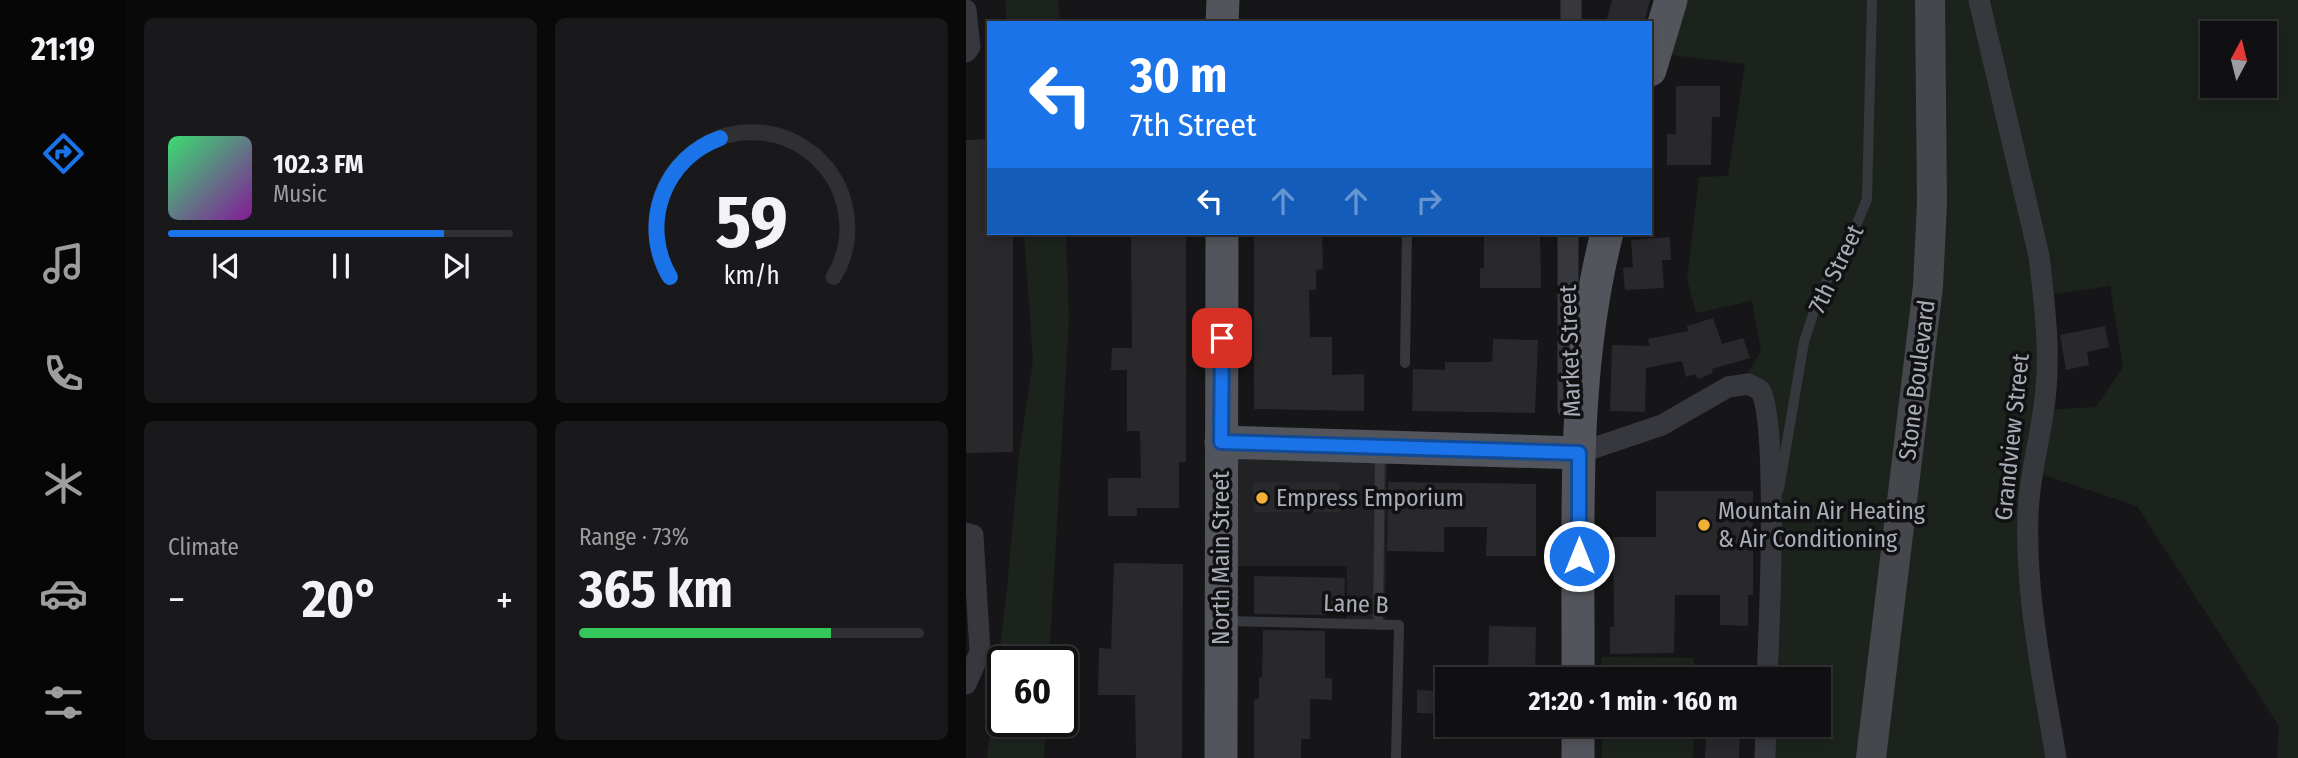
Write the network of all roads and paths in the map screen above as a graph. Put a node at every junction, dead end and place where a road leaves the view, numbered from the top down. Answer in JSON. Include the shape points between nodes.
{"nodes":[{"id":1,"x":1223,"y":0,"type":"edge"},
{"id":2,"x":1572,"y":0,"type":"edge"},
{"id":3,"x":1671,"y":0,"type":"edge"},
{"id":4,"x":1872,"y":0,"type":"edge"},
{"id":5,"x":1930,"y":0,"type":"edge"},
{"id":6,"x":1979,"y":0,"type":"edge"},
{"id":7,"x":966,"y":10,"type":"edge"},
{"id":8,"x":1223,"y":21,"type":"edge"},
{"id":9,"x":1571,"y":21,"type":"edge"},
{"id":10,"x":966,"y":52,"type":"edge"},
{"id":11,"x":1652,"y":63,"type":"edge"},
{"id":12,"x":1222,"y":235,"type":"edge"},
{"id":13,"x":1407,"y":235,"type":"edge"},
{"id":14,"x":1569,"y":235,"type":"edge"},
{"id":15,"x":1607,"y":235,"type":"edge"},
{"id":16,"x":1405,"y":363,"type":"dead end"},
{"id":17,"x":1221,"y":442,"type":"junction"},
{"id":18,"x":1380,"y":447,"type":"junction"},
{"id":19,"x":1579,"y":453,"type":"junction"},
{"id":20,"x":966,"y":533,"type":"edge"},
{"id":21,"x":1770,"y":534,"type":"junction"},
{"id":22,"x":1221,"y":621,"type":"junction"},
{"id":23,"x":1378,"y":625,"type":"junction"},
{"id":24,"x":1578,"y":667,"type":"edge"},
{"id":25,"x":1767,"y":667,"type":"edge"},
{"id":26,"x":966,"y":684,"type":"edge"},
{"id":27,"x":1578,"y":737,"type":"edge"},
{"id":28,"x":1766,"y":737,"type":"edge"},
{"id":29,"x":1222,"y":758,"type":"edge"},
{"id":30,"x":1396,"y":758,"type":"edge"},
{"id":31,"x":1578,"y":758,"type":"edge"},
{"id":32,"x":1765,"y":758,"type":"edge"},
{"id":33,"x":1871,"y":758,"type":"edge"},
{"id":34,"x":2056,"y":758,"type":"edge"}],
"edges":[{"from":1,"to":8,"type":"main road"},
{"from":2,"to":9,"type":"street"},
{"from":3,"to":11,"type":"main road"},
{"from":4,"to":21,"type":"lane","name":"7th Street","via":[[1867,199],[1816,302],[1804,342]]},
{"from":5,"to":33,"type":"street","name":"Stone Boulevard","via":[[1928,286]]},
{"from":6,"to":34,"type":"street","name":"Grandview Street","via":[[2039,256],[2046,388],[2032,471],[2029,567]]},
{"from":7,"to":10,"type":"street","via":[[970,47]]},
{"from":12,"to":17,"type":"main road","name":"North Main Street"},
{"from":13,"to":16,"type":"lane"},
{"from":14,"to":19,"type":"street","name":"Market Street","via":[[1567,402]]},
{"from":15,"to":19,"type":"main road","via":[[1591,307]]},
{"from":17,"to":18,"type":"main road"},
{"from":17,"to":22,"type":"main road","name":"North Main Street"},
{"from":18,"to":19,"type":"main road"},
{"from":18,"to":23,"type":"lane"},
{"from":19,"to":21,"type":"street","via":[[1662,425],[1728,387],[1756,387],[1768,408]]},
{"from":19,"to":24,"type":"main road","name":"Market Street"},
{"from":20,"to":26,"type":"street","via":[[973,535],[980,652]]},
{"from":21,"to":25,"type":"street"},
{"from":22,"to":23,"type":"lane","name":"Lane B"},
{"from":22,"to":29,"type":"main road","name":"North Main Street"},
{"from":23,"to":30,"type":"lane","name":"Lane B","via":[[1399,625]]},
{"from":27,"to":31,"type":"main road"},
{"from":28,"to":32,"type":"street"}]}
